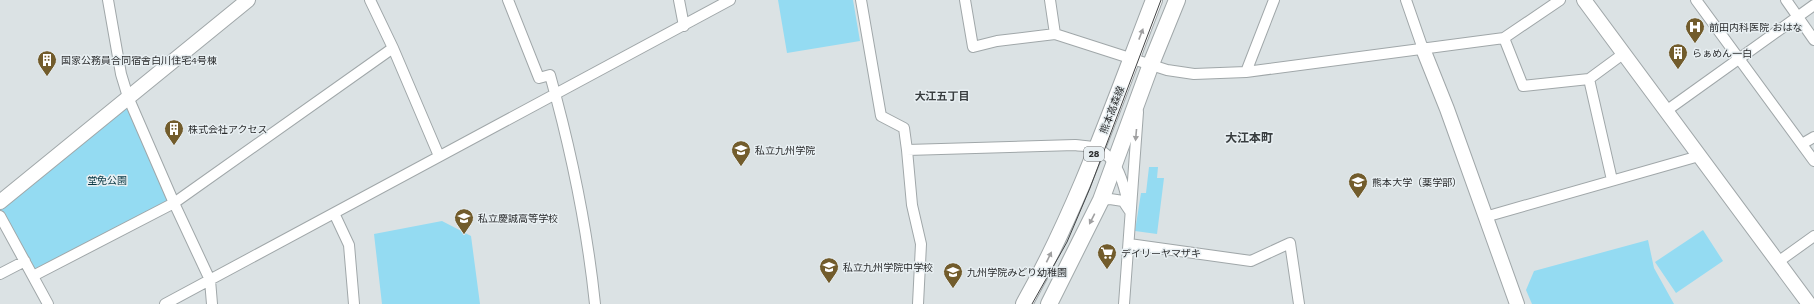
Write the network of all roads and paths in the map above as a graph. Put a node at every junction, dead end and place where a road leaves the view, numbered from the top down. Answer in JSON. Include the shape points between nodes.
{"nodes":[{"id":1,"x":108,"y":0,"type":"edge"},
{"id":2,"x":248,"y":0,"type":"edge"},
{"id":3,"x":370,"y":0,"type":"edge"},
{"id":4,"x":508,"y":0,"type":"edge"},
{"id":5,"x":680,"y":0,"type":"edge"},
{"id":6,"x":730,"y":0,"type":"edge"},
{"id":7,"x":861,"y":0,"type":"edge"},
{"id":8,"x":965,"y":0,"type":"edge"},
{"id":9,"x":1050,"y":0,"type":"edge"},
{"id":10,"x":1154,"y":0,"type":"edge"},
{"id":11,"x":1177,"y":0,"type":"edge"},
{"id":12,"x":1274,"y":0,"type":"edge"},
{"id":13,"x":1407,"y":0,"type":"edge"},
{"id":14,"x":1560,"y":0,"type":"edge"},
{"id":15,"x":1584,"y":0,"type":"edge"},
{"id":16,"x":1696,"y":0,"type":"edge"},
{"id":17,"x":1786,"y":0,"type":"edge"},
{"id":18,"x":1814,"y":5,"type":"edge"},
{"id":19,"x":1798,"y":17,"type":"junction"},
{"id":20,"x":684,"y":26,"type":"junction"},
{"id":21,"x":1055,"y":34,"type":"junction"},
{"id":22,"x":1504,"y":38,"type":"junction"},
{"id":23,"x":1814,"y":40,"type":"edge"},
{"id":24,"x":393,"y":48,"type":"junction"},
{"id":25,"x":1423,"y":49,"type":"junction"},
{"id":26,"x":1623,"y":54,"type":"junction"},
{"id":27,"x":1132,"y":58,"type":"junction"},
{"id":28,"x":1739,"y":59,"type":"junction"},
{"id":29,"x":1151,"y":64,"type":"junction"},
{"id":30,"x":1246,"y":72,"type":"junction"},
{"id":31,"x":1589,"y":79,"type":"junction"},
{"id":32,"x":556,"y":94,"type":"junction"},
{"id":33,"x":1140,"y":96,"type":"junction"},
{"id":34,"x":128,"y":97,"type":"junction"},
{"id":35,"x":1666,"y":111,"type":"junction"},
{"id":36,"x":1814,"y":137,"type":"edge"},
{"id":37,"x":1802,"y":144,"type":"junction"},
{"id":38,"x":1096,"y":148,"type":"junction"},
{"id":39,"x":907,"y":150,"type":"junction"},
{"id":40,"x":439,"y":156,"type":"junction"},
{"id":41,"x":1699,"y":156,"type":"junction"},
{"id":42,"x":1814,"y":161,"type":"edge"},
{"id":43,"x":1115,"y":164,"type":"junction"},
{"id":44,"x":1612,"y":180,"type":"junction"},
{"id":45,"x":1101,"y":200,"type":"junction"},
{"id":46,"x":0,"y":202,"type":"edge"},
{"id":47,"x":174,"y":203,"type":"junction"},
{"id":48,"x":1130,"y":212,"type":"junction"},
{"id":49,"x":334,"y":214,"type":"junction"},
{"id":50,"x":0,"y":216,"type":"edge"},
{"id":51,"x":1485,"y":217,"type":"junction"},
{"id":52,"x":1814,"y":236,"type":"edge"},
{"id":53,"x":1129,"y":244,"type":"junction"},
{"id":54,"x":25,"y":261,"type":"junction"},
{"id":55,"x":1778,"y":262,"type":"junction"},
{"id":56,"x":0,"y":274,"type":"edge"},
{"id":57,"x":33,"y":276,"type":"junction"},
{"id":58,"x":210,"y":280,"type":"junction"},
{"id":59,"x":48,"y":304,"type":"edge"},
{"id":60,"x":165,"y":304,"type":"edge"},
{"id":61,"x":212,"y":304,"type":"edge"},
{"id":62,"x":354,"y":304,"type":"edge"},
{"id":63,"x":595,"y":304,"type":"edge"},
{"id":64,"x":918,"y":304,"type":"edge"},
{"id":65,"x":1024,"y":304,"type":"edge"},
{"id":66,"x":1049,"y":304,"type":"edge"},
{"id":67,"x":1124,"y":304,"type":"edge"},
{"id":68,"x":1299,"y":304,"type":"edge"},
{"id":69,"x":1517,"y":304,"type":"edge"},
{"id":70,"x":1809,"y":304,"type":"edge"}],
"edges":[{"from":1,"to":34,"type":"street","via":[[121,74]]},
{"from":2,"to":34,"type":"street"},
{"from":3,"to":24,"type":"street"},
{"from":4,"to":32,"type":"street","via":[[539,78],[550,75]]},
{"from":5,"to":20,"type":"street"},
{"from":6,"to":20,"type":"street"},
{"from":7,"to":39,"type":"street","via":[[881,116],[904,128]]},
{"from":8,"to":21,"type":"street","via":[[973,47]]},
{"from":9,"to":21,"type":"street"},
{"from":27,"to":10,"type":"main road","name":"熊本高森線","number":"28","one_way":true},
{"from":11,"to":29,"type":"main road","name":"熊本高森線","number":"28"},
{"from":12,"to":30,"type":"street"},
{"from":13,"to":25,"type":"street"},
{"from":14,"to":22,"type":"street"},
{"from":15,"to":26,"type":"street"},
{"from":16,"to":28,"type":"street"},
{"from":17,"to":19,"type":"street"},
{"from":18,"to":19,"type":"street"},
{"from":19,"to":23,"type":"street"},
{"from":19,"to":28,"type":"street"},
{"from":20,"to":32,"type":"street"},
{"from":21,"to":27,"type":"street"},
{"from":22,"to":25,"type":"street"},
{"from":22,"to":31,"type":"street","via":[[1523,86]]},
{"from":24,"to":40,"type":"street"},
{"from":24,"to":47,"type":"street"},
{"from":25,"to":30,"type":"street"},
{"from":25,"to":51,"type":"street"},
{"from":26,"to":31,"type":"street"},
{"from":26,"to":35,"type":"street"},
{"from":27,"to":29,"type":"street"},
{"from":27,"to":38,"type":"main road","name":"熊本高森線","number":"28"},
{"from":28,"to":35,"type":"street"},
{"from":28,"to":37,"type":"street"},
{"from":29,"to":30,"type":"street","via":[[1194,74]]},
{"from":29,"to":33,"type":"main road","name":"熊本高森線","number":"28"},
{"from":31,"to":44,"type":"street"},
{"from":32,"to":40,"type":"street"},
{"from":32,"to":63,"type":"street","via":[[580,203]]},
{"from":33,"to":43,"type":"main road","name":"熊本高森線","number":"28"},
{"from":33,"to":48,"type":"street","one_way":true},
{"from":34,"to":46,"type":"street"},
{"from":34,"to":47,"type":"street"},
{"from":35,"to":41,"type":"street"},
{"from":36,"to":37,"type":"street"},
{"from":37,"to":42,"type":"street"},
{"from":38,"to":39,"type":"street","via":[[1075,145]]},
{"from":38,"to":43,"type":"street"},
{"from":65,"to":38,"type":"main road","name":"熊本高森線","number":"28","one_way":true,"via":[[1074,204]]},
{"from":39,"to":64,"type":"street","via":[[912,206],[921,244]]},
{"from":40,"to":49,"type":"street"},
{"from":41,"to":44,"type":"street"},
{"from":41,"to":55,"type":"street"},
{"from":43,"to":45,"type":"main road","name":"熊本高森線","number":"28"},
{"from":43,"to":48,"type":"street","via":[[1126,192]]},
{"from":44,"to":51,"type":"street"},
{"from":45,"to":48,"type":"street","via":[[1123,201]]},
{"from":45,"to":66,"type":"main road","name":"熊本高森線","number":"28","one_way":true},
{"from":47,"to":57,"type":"street"},
{"from":47,"to":58,"type":"street"},
{"from":48,"to":53,"type":"street"},
{"from":49,"to":58,"type":"street"},
{"from":49,"to":62,"type":"street","via":[[348,245]]},
{"from":50,"to":54,"type":"street"},
{"from":51,"to":69,"type":"street"},
{"from":52,"to":55,"type":"street"},
{"from":53,"to":67,"type":"street"},
{"from":53,"to":68,"type":"street","via":[[1251,261],[1290,243]]},
{"from":54,"to":56,"type":"street"},
{"from":54,"to":57,"type":"street"},
{"from":55,"to":70,"type":"street"},
{"from":57,"to":59,"type":"street"},
{"from":58,"to":60,"type":"street"},
{"from":58,"to":61,"type":"street"}]}
